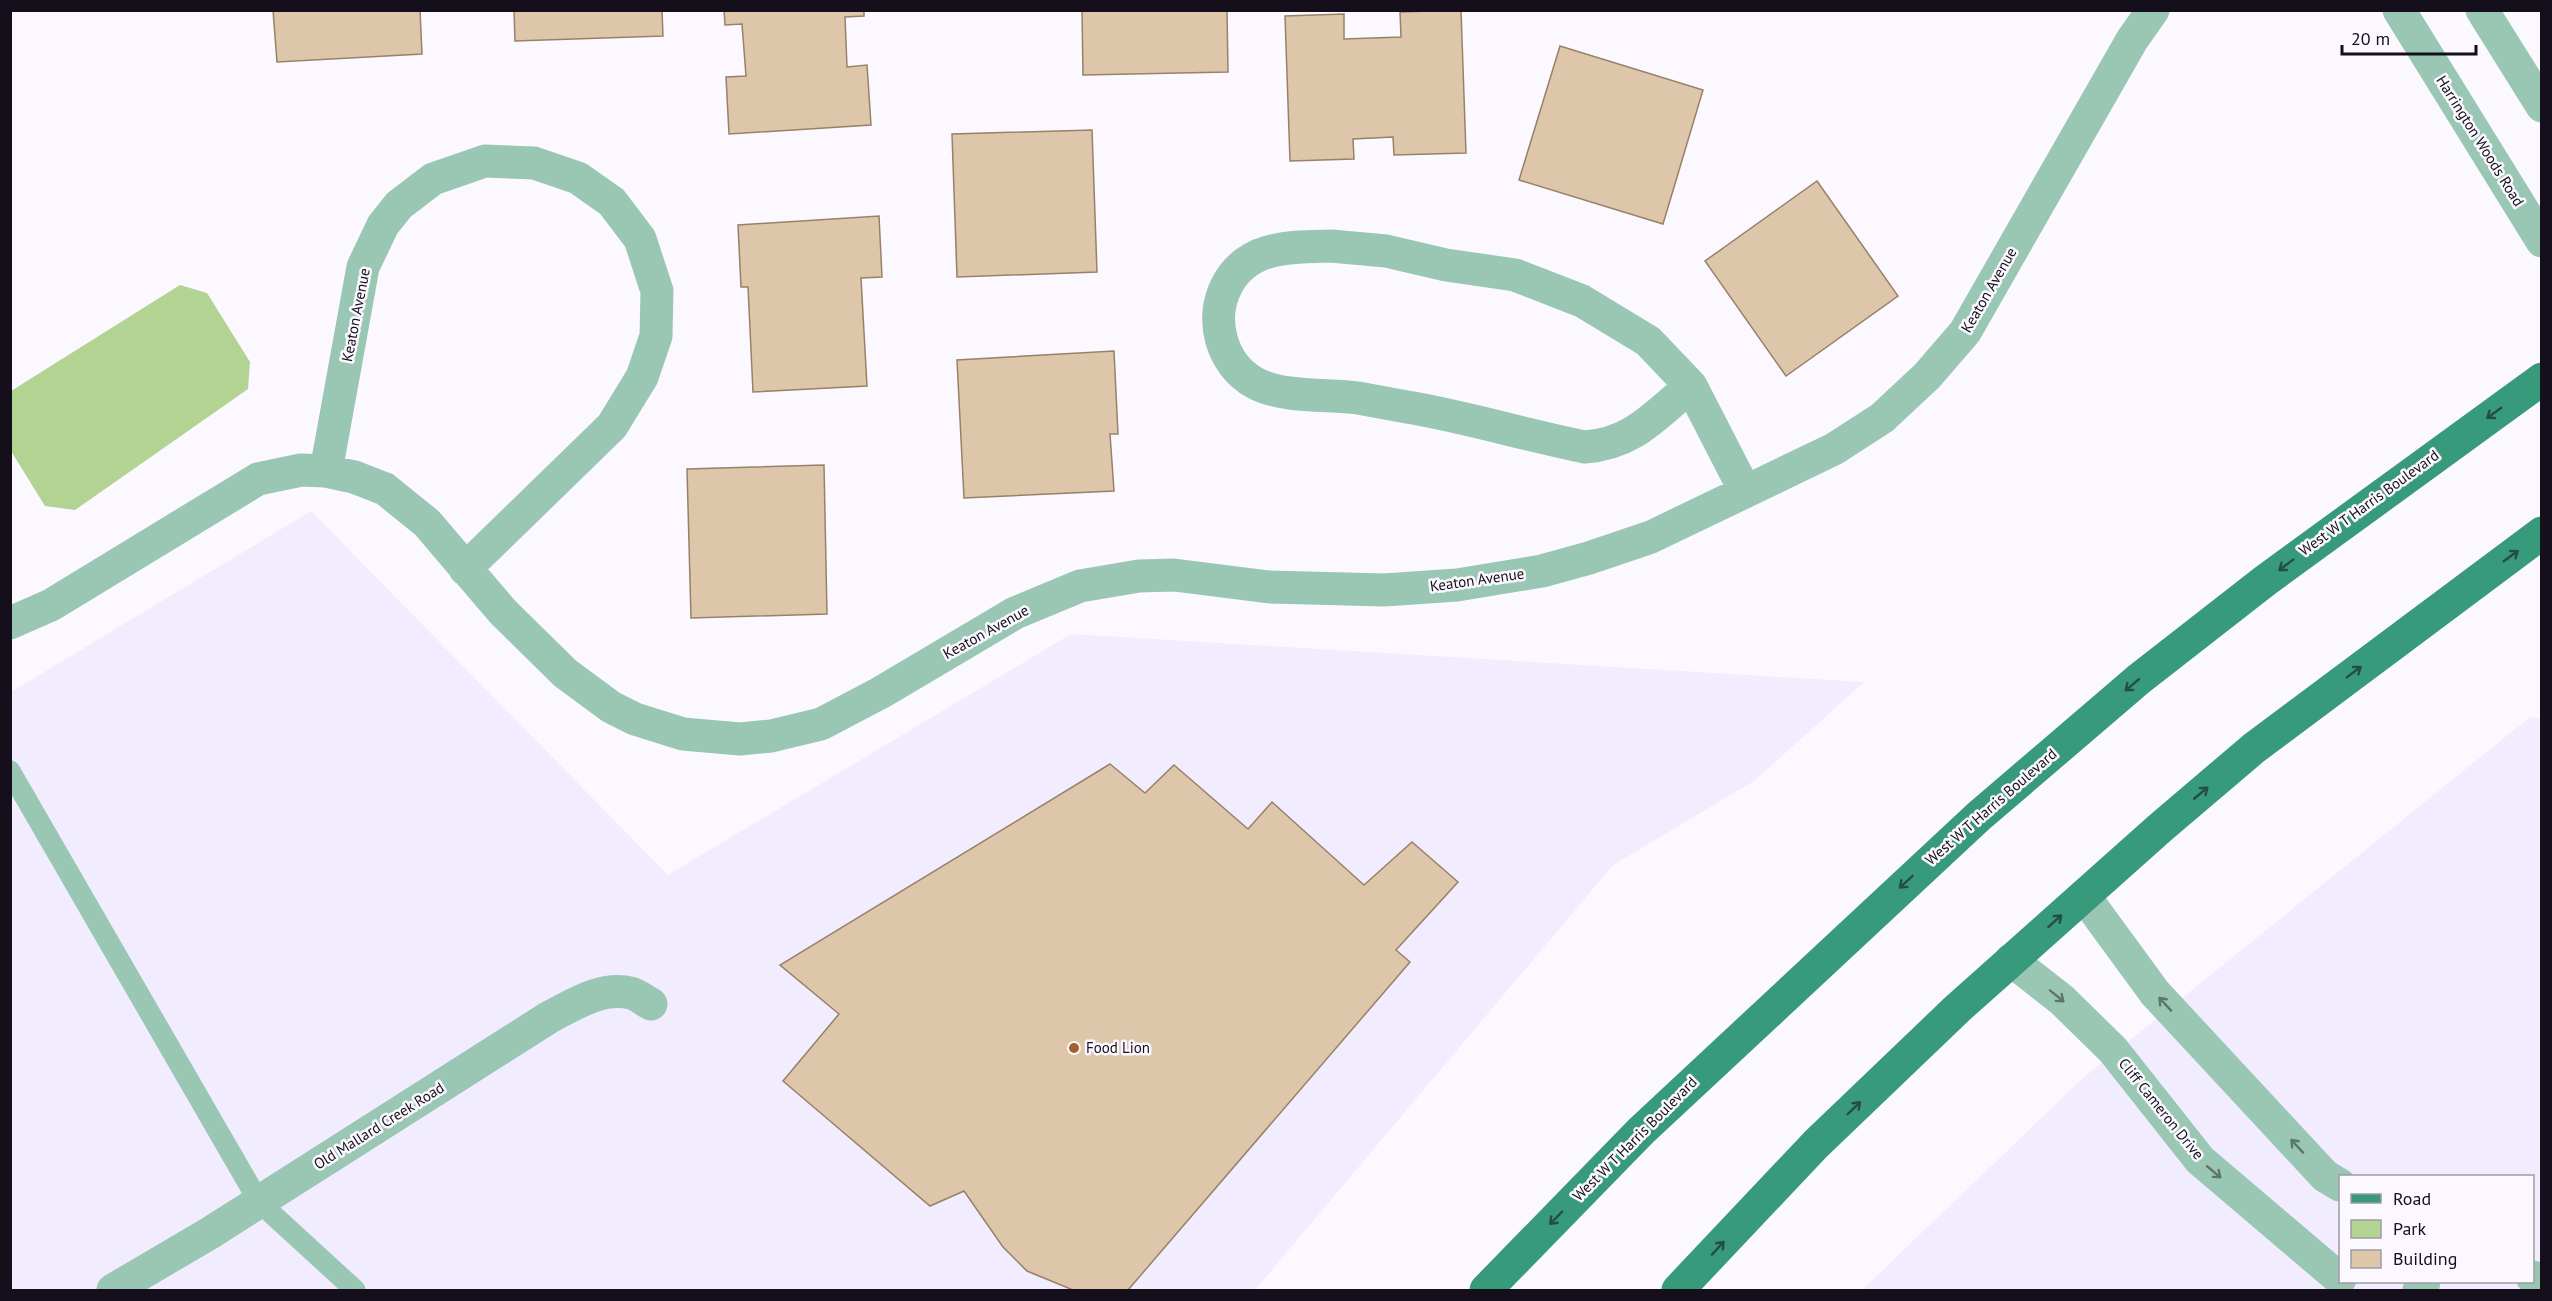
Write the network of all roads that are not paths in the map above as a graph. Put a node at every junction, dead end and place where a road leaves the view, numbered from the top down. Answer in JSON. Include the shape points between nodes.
{"nodes":[{"id":1,"x":2153,"y":10,"type":"edge"},
{"id":2,"x":2399,"y":10,"type":"edge"},
{"id":3,"x":2482,"y":10,"type":"edge"},
{"id":4,"x":2541,"y":106,"type":"edge"},
{"id":5,"x":2541,"y":241,"type":"edge"},
{"id":6,"x":2541,"y":379,"type":"edge"},
{"id":7,"x":1691,"y":386,"type":"junction"},
{"id":8,"x":326,"y":471,"type":"junction"},
{"id":9,"x":1745,"y":491,"type":"junction"},
{"id":10,"x":2541,"y":533,"type":"edge"},
{"id":11,"x":465,"y":568,"type":"junction"},
{"id":12,"x":10,"y":624,"type":"edge"},
{"id":13,"x":10,"y":771,"type":"edge"},
{"id":14,"x":2084,"y":896,"type":"junction"},
{"id":15,"x":2011,"y":960,"type":"junction"},
{"id":16,"x":651,"y":1004,"type":"dead end"},
{"id":17,"x":2339,"y":1184,"type":"edge"},
{"id":18,"x":259,"y":1202,"type":"junction"},
{"id":19,"x":2339,"y":1277,"type":"edge"},
{"id":20,"x":150,"y":1281,"type":"edge"},
{"id":21,"x":113,"y":1290,"type":"edge"},
{"id":22,"x":355,"y":1290,"type":"edge"},
{"id":23,"x":1486,"y":1290,"type":"edge"},
{"id":24,"x":1678,"y":1290,"type":"edge"}],
"edges":[{"from":1,"to":9,"type":"street","name":"Keaton Avenue","via":[[2132,40],[1965,332],[1927,376],[1882,418],[1834,449]]},
{"from":2,"to":5,"type":"street","name":"Harrington Woods Road"},
{"from":3,"to":4,"type":"street"},
{"from":6,"to":23,"type":"main road","name":"West W T Harris Boulevard","one_way":true,"via":[[2257,587],[2139,679],[1996,801],[1641,1131]]},
{"from":7,"to":7,"type":"street","via":[[1641,429],[1622,440],[1585,447],[1411,407],[1263,387],[1242,373],[1225,352],[1219,309],[1229,281],[1241,266],[1274,249],[1331,246],[1386,251],[1515,275],[1582,300],[1648,341]]},
{"from":7,"to":9,"type":"street"},
{"from":8,"to":11,"type":"street","name":"Keaton Avenue","via":[[385,489],[427,523]]},
{"from":8,"to":11,"type":"street","name":"Keaton Avenue","via":[[363,267],[383,225],[399,205],[433,179],[485,161],[534,163],[578,178],[612,202],[640,239],[657,291],[656,336],[642,377],[612,426]]},
{"from":8,"to":12,"type":"street","name":"Keaton Avenue","via":[[301,470],[258,479],[51,605]]},
{"from":9,"to":11,"type":"street","name":"Keaton Avenue","via":[[1651,537],[1589,558],[1542,571],[1457,585],[1384,590],[1269,587],[1173,575],[1139,576],[1080,586],[1015,613],[822,724],[740,739],[683,734],[611,707],[565,673]]},
{"from":14,"to":10,"type":"main road","one_way":true,"via":[[2254,748]]},
{"from":13,"to":18,"type":"lane"},
{"from":15,"to":14,"type":"main road","one_way":true},
{"from":17,"to":14,"type":"street","one_way":true,"via":[[2325,1176],[2155,993]]},
{"from":15,"to":19,"type":"street","name":"Cliff Cameron Drive","one_way":true,"via":[[2062,999],[2113,1050],[2200,1160]]},
{"from":24,"to":15,"type":"main road","one_way":true,"via":[[1816,1144]]},
{"from":16,"to":18,"type":"street","name":"Old Mallard Creek Road","via":[[632,993],[606,992],[584,999]]},
{"from":18,"to":20,"type":"street","name":"Old Mallard Creek Road"},
{"from":18,"to":22,"type":"lane"},
{"from":20,"to":21,"type":"street","name":"Old Mallard Creek Road"}]}
